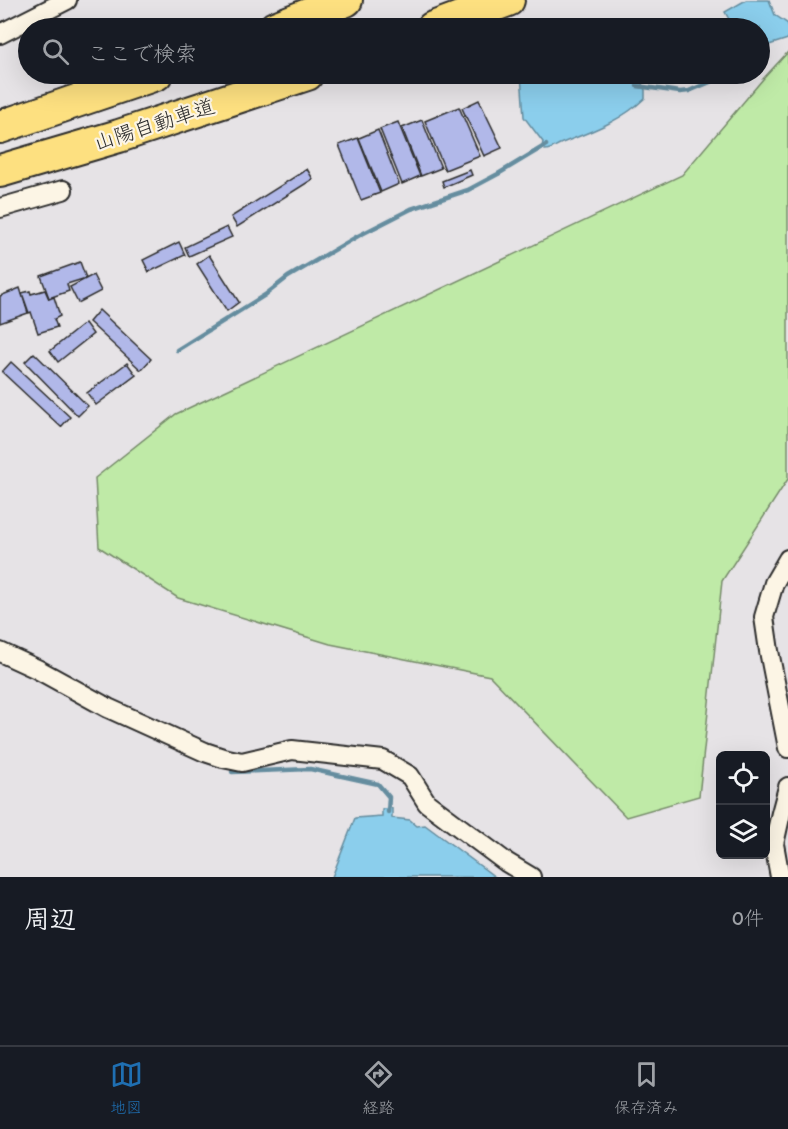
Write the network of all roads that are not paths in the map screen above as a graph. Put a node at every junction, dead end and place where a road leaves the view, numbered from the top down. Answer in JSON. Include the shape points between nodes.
{"nodes":[{"id":1,"x":67,"y":0,"type":"edge"},
{"id":2,"x":346,"y":0,"type":"edge"},
{"id":3,"x":508,"y":0,"type":"edge"},
{"id":4,"x":32,"y":18,"type":"edge"},
{"id":5,"x":300,"y":18,"type":"edge"},
{"id":6,"x":460,"y":18,"type":"edge"},
{"id":7,"x":18,"y":25,"type":"edge"},
{"id":8,"x":0,"y":34,"type":"edge"},
{"id":9,"x":127,"y":84,"type":"edge"},
{"id":10,"x":277,"y":84,"type":"edge"},
{"id":11,"x":0,"y":127,"type":"edge"},
{"id":12,"x":0,"y":171,"type":"edge"},
{"id":13,"x":63,"y":190,"type":"dead end"},
{"id":14,"x":0,"y":208,"type":"edge"},
{"id":15,"x":788,"y":559,"type":"edge"},
{"id":16,"x":0,"y":652,"type":"edge"},
{"id":17,"x":788,"y":748,"type":"edge"},
{"id":18,"x":788,"y":787,"type":"edge"},
{"id":19,"x":531,"y":877,"type":"edge"},
{"id":20,"x":780,"y":877,"type":"edge"}],
"edges":[{"from":1,"to":4,"type":"street"},
{"from":2,"to":5,"type":"highway"},
{"from":3,"to":6,"type":"highway"},
{"from":7,"to":8,"type":"street"},
{"from":9,"to":11,"type":"highway"},
{"from":10,"to":12,"type":"highway","name":"山陽自動車道"},
{"from":13,"to":14,"type":"street"},
{"from":15,"to":17,"type":"street","via":[[774,583],[764,616]]},
{"from":16,"to":19,"type":"street","via":[[108,708],[223,758],[242,762],[292,750],[383,760],[410,776],[427,803]]},
{"from":18,"to":20,"type":"street","via":[[774,844]]}]}
